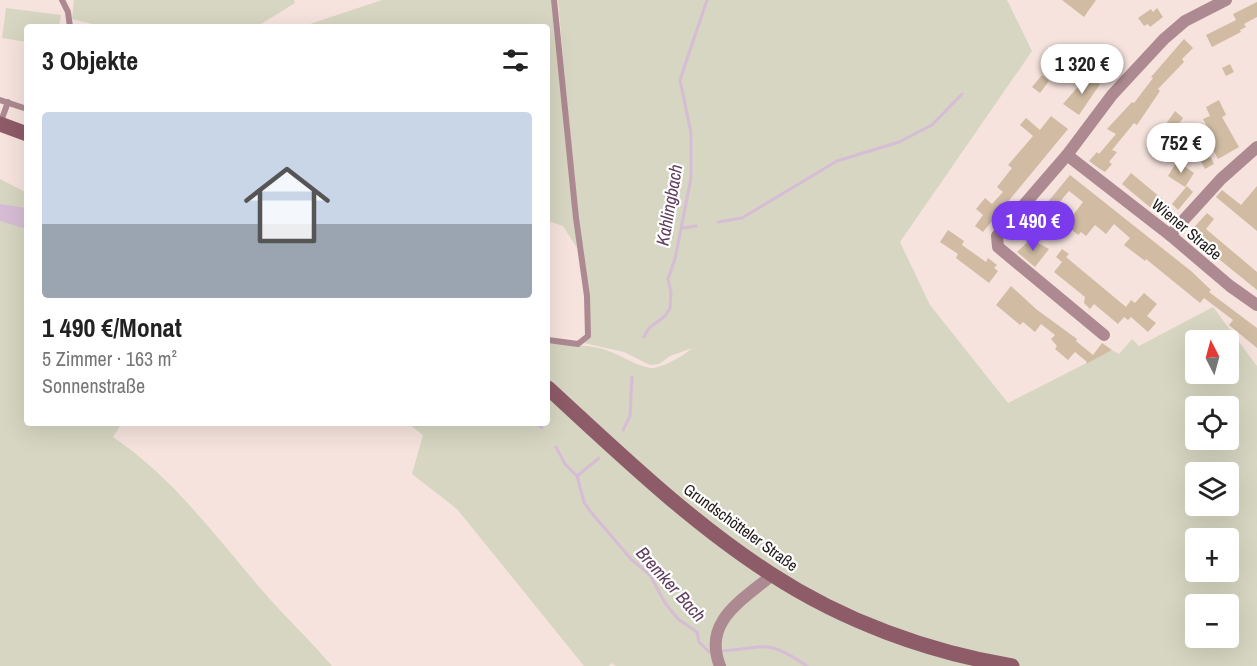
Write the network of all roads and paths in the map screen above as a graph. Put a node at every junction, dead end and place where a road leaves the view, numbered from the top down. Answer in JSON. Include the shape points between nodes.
{"nodes":[{"id":1,"x":62,"y":0,"type":"edge"},
{"id":2,"x":554,"y":0,"type":"edge"},
{"id":3,"x":1226,"y":0,"type":"edge"},
{"id":4,"x":70,"y":24,"type":"edge"},
{"id":5,"x":0,"y":100,"type":"edge"},
{"id":6,"x":8,"y":102,"type":"junction"},
{"id":7,"x":24,"y":109,"type":"edge"},
{"id":8,"x":0,"y":124,"type":"edge"},
{"id":9,"x":24,"y":133,"type":"edge"},
{"id":10,"x":1257,"y":147,"type":"edge"},
{"id":11,"x":1067,"y":155,"type":"junction"},
{"id":12,"x":1170,"y":235,"type":"junction"},
{"id":13,"x":1257,"y":305,"type":"edge"},
{"id":14,"x":1104,"y":335,"type":"dead end"},
{"id":15,"x":550,"y":340,"type":"edge"},
{"id":16,"x":550,"y":390,"type":"edge"},
{"id":17,"x":772,"y":575,"type":"junction"},
{"id":18,"x":717,"y":656,"type":"edge"},
{"id":19,"x":1012,"y":666,"type":"edge"}],
"edges":[{"from":1,"to":4,"type":"lane"},
{"from":2,"to":15,"type":"lane","via":[[587,296],[588,336],[573,345]]},
{"from":3,"to":11,"type":"street","via":[[1185,21],[1164,39],[1112,95]]},
{"from":5,"to":6,"type":"lane"},
{"from":6,"to":7,"type":"lane"},
{"from":6,"to":8,"type":"lane"},
{"from":8,"to":9,"type":"main road"},
{"from":10,"to":12,"type":"street","via":[[1221,179]]},
{"from":11,"to":12,"type":"street","name":"Wiener Straße"},
{"from":11,"to":14,"type":"street","via":[[1001,228],[996,242]]},
{"from":12,"to":13,"type":"street","name":"Wiener Straße"},
{"from":16,"to":17,"type":"main road","name":"Grundschötteler Straße","via":[[673,500]]},
{"from":17,"to":18,"type":"street","via":[[723,616],[716,633]]},
{"from":17,"to":19,"type":"main road","name":"Grundschötteler Straße","via":[[826,605],[901,637]]}]}
